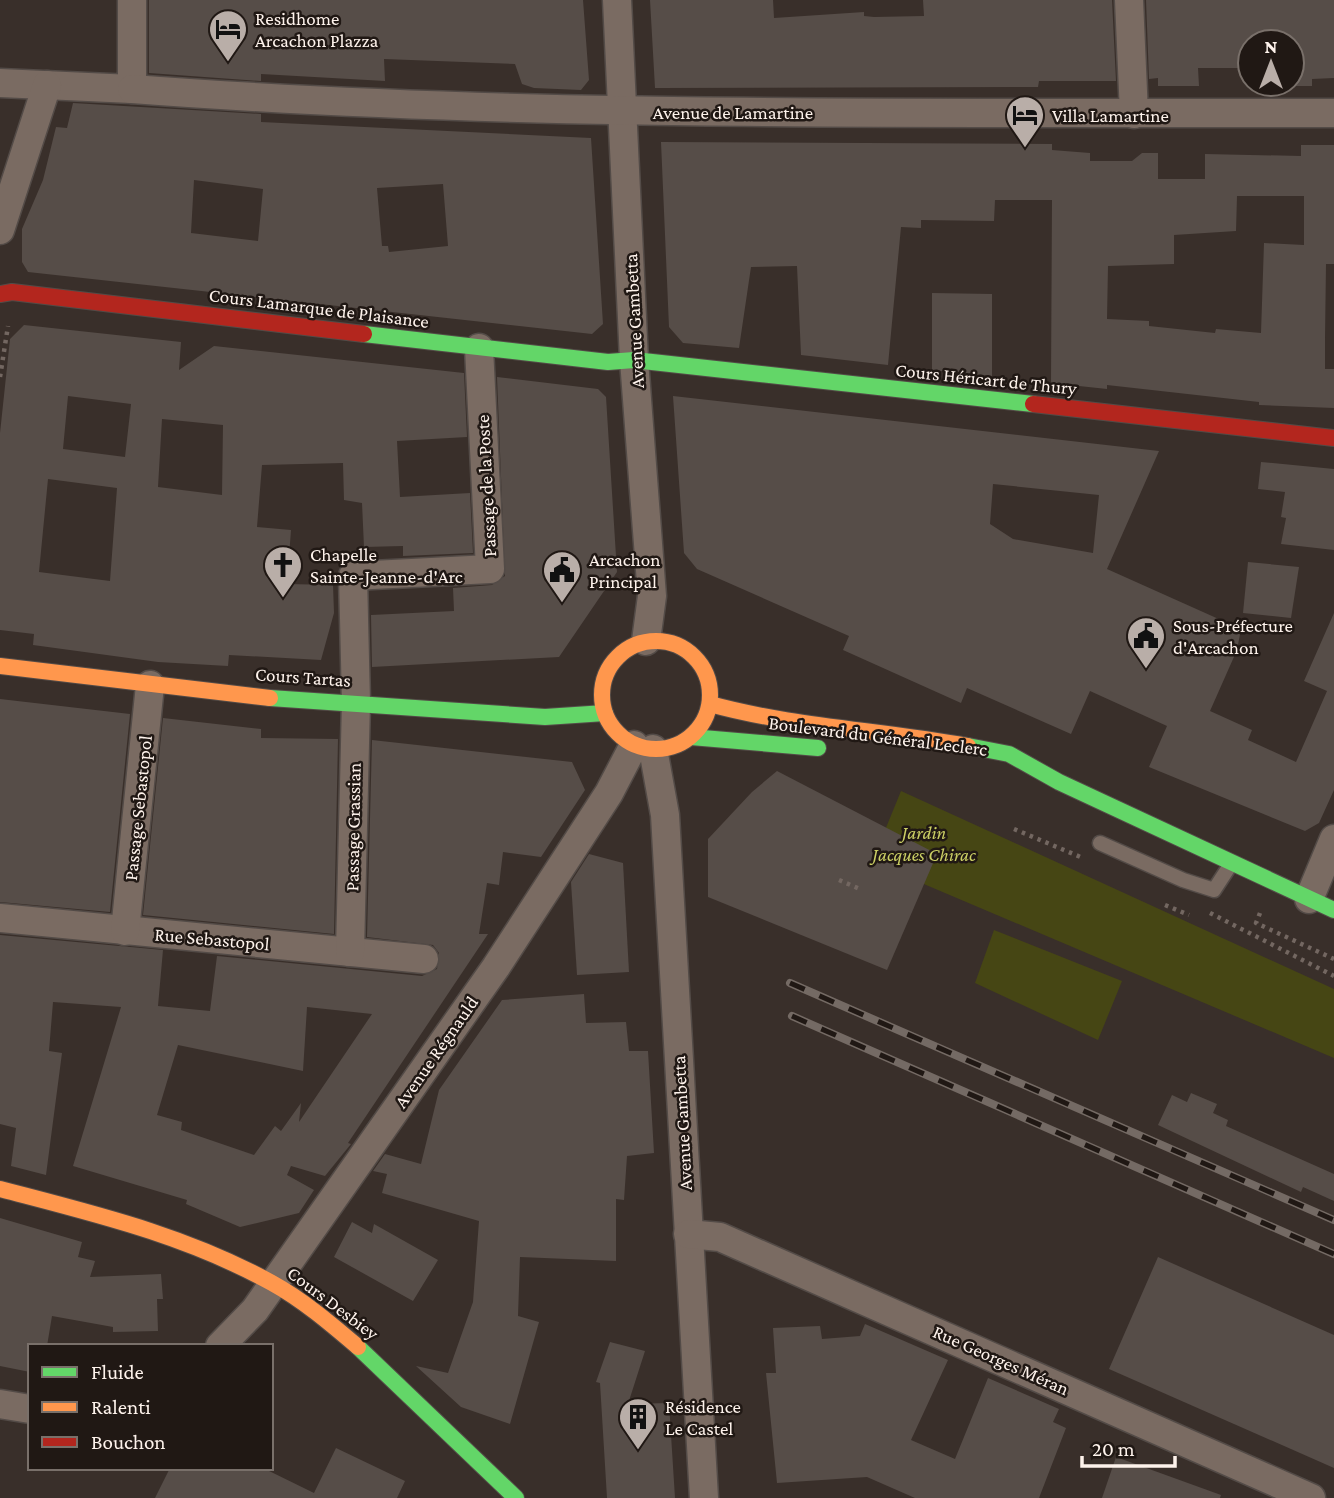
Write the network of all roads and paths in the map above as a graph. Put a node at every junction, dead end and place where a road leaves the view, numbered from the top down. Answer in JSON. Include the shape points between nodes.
{"nodes":[{"id":1,"x":132,"y":0,"type":"edge"},
{"id":2,"x":617,"y":0,"type":"edge"},
{"id":3,"x":1129,"y":0,"type":"edge"},
{"id":4,"x":0,"y":83,"type":"edge"},
{"id":5,"x":47,"y":85,"type":"junction"},
{"id":6,"x":132,"y":89,"type":"junction"},
{"id":7,"x":623,"y":111,"type":"junction"},
{"id":8,"x":1334,"y":113,"type":"edge"},
{"id":9,"x":1135,"y":114,"type":"junction"},
{"id":10,"x":0,"y":230,"type":"edge"},
{"id":11,"x":6,"y":293,"type":"edge"},
{"id":12,"x":479,"y":348,"type":"junction"},
{"id":13,"x":634,"y":360,"type":"junction"},
{"id":14,"x":0,"y":377,"type":"edge"},
{"id":15,"x":1334,"y":438,"type":"edge"},
{"id":16,"x":646,"y":641,"type":"junction"},
{"id":17,"x":0,"y":666,"type":"edge"},
{"id":18,"x":150,"y":685,"type":"junction"},
{"id":19,"x":356,"y":702,"type":"junction"},
{"id":20,"x":710,"y":704,"type":"junction"},
{"id":21,"x":605,"y":713,"type":"junction"},
{"id":22,"x":691,"y":737,"type":"junction"},
{"id":23,"x":644,"y":747,"type":"junction"},
{"id":24,"x":840,"y":751,"type":"dead end"},
{"id":25,"x":1014,"y":774,"type":"dead end"},
{"id":26,"x":1059,"y":782,"type":"junction"},
{"id":27,"x":1334,"y":839,"type":"edge"},
{"id":28,"x":1100,"y":843,"type":"dead end"},
{"id":29,"x":1231,"y":864,"type":"junction"},
{"id":30,"x":838,"y":880,"type":"dead end"},
{"id":31,"x":860,"y":889,"type":"dead end"},
{"id":32,"x":1265,"y":903,"type":"dead end"},
{"id":33,"x":1322,"y":904,"type":"edge"},
{"id":34,"x":1165,"y":905,"type":"dead end"},
{"id":35,"x":1189,"y":915,"type":"dead end"},
{"id":36,"x":0,"y":918,"type":"edge"},
{"id":37,"x":125,"y":931,"type":"junction"},
{"id":38,"x":350,"y":952,"type":"junction"},
{"id":39,"x":424,"y":959,"type":"dead end"},
{"id":40,"x":1334,"y":959,"type":"edge"},
{"id":41,"x":0,"y":1189,"type":"edge"},
{"id":42,"x":688,"y":1234,"type":"junction"},
{"id":43,"x":273,"y":1283,"type":"junction"},
{"id":44,"x":222,"y":1344,"type":"edge"},
{"id":45,"x":0,"y":1404,"type":"edge"},
{"id":46,"x":28,"y":1409,"type":"edge"},
{"id":47,"x":516,"y":1498,"type":"edge"},
{"id":48,"x":704,"y":1498,"type":"edge"},
{"id":49,"x":1311,"y":1498,"type":"edge"}],
"edges":[{"from":1,"to":6,"type":"street"},
{"from":2,"to":7,"type":"street","name":"Avenue Gambetta"},
{"from":3,"to":9,"type":"street"},
{"from":4,"to":5,"type":"street","name":"Avenue de Lamartine"},
{"from":5,"to":6,"type":"street","name":"Avenue de Lamartine"},
{"from":5,"to":10,"type":"street"},
{"from":6,"to":7,"type":"street","name":"Avenue de Lamartine"},
{"from":7,"to":9,"type":"street","name":"Avenue de Lamartine"},
{"from":7,"to":13,"type":"street","name":"Avenue Gambetta"},
{"from":8,"to":9,"type":"street","name":"Avenue de Lamartine"},
{"from":11,"to":12,"type":"street","name":"Cours Lamarque de Plaisance"},
{"from":11,"to":14,"type":"path"},
{"from":12,"to":13,"type":"street","name":"Cours Lamarque de Plaisance","via":[[608,362]]},
{"from":12,"to":19,"type":"street","name":"Passage de la Poste","via":[[490,569],[353,576]]},
{"from":13,"to":15,"type":"street","name":"Cours Héricart de Thury"},
{"from":13,"to":16,"type":"street","name":"Avenue Gambetta","via":[[652,596]]},
{"from":16,"to":20,"type":"street","via":[[664,641],[695,656],[705,670]]},
{"from":16,"to":21,"type":"street","via":[[622,654],[605,676]]},
{"from":17,"to":18,"type":"street","name":"Cours Tartas"},
{"from":18,"to":19,"type":"street","name":"Cours Tartas"},
{"from":18,"to":37,"type":"street","name":"Passage Sebastopol"},
{"from":19,"to":21,"type":"street","name":"Cours Tartas","via":[[545,717]]},
{"from":19,"to":38,"type":"street","name":"Passage Grassian"},
{"from":20,"to":22,"type":"street"},
{"from":20,"to":26,"type":"street","name":"Boulevard du Général Leclerc","via":[[746,714],[898,733],[1009,754]]},
{"from":21,"to":23,"type":"street","via":[[621,737]]},
{"from":22,"to":23,"type":"street","via":[[667,748]]},
{"from":22,"to":24,"type":"street","name":"Boulevard du Général Leclerc"},
{"from":23,"to":42,"type":"street","name":"Avenue Gambetta","via":[[665,815]]},
{"from":23,"to":43,"type":"street","name":"Avenue Régnauld","via":[[496,967]]},
{"from":25,"to":26,"type":"street","name":"Boulevard du Général Leclerc"},
{"from":26,"to":29,"type":"street","name":"Boulevard du Général Leclerc"},
{"from":27,"to":33,"type":"street"},
{"from":28,"to":29,"type":"lane","via":[[1214,890]]},
{"from":29,"to":33,"type":"street","name":"Boulevard du Général Leclerc"},
{"from":30,"to":31,"type":"path"},
{"from":32,"to":40,"type":"path","via":[[1256,923]]},
{"from":34,"to":35,"type":"path"},
{"from":36,"to":37,"type":"street","name":"Rue Sebastopol"},
{"from":37,"to":38,"type":"street","name":"Rue Sebastopol"},
{"from":38,"to":39,"type":"street","name":"Rue Sebastopol"},
{"from":41,"to":43,"type":"street","name":"Cours Desbiey","via":[[159,1231]]},
{"from":42,"to":48,"type":"street","name":"Avenue Gambetta"},
{"from":42,"to":49,"type":"street","name":"Rue Georges Méran","via":[[720,1237]]},
{"from":43,"to":44,"type":"street","name":"Avenue Régnauld","via":[[256,1310]]},
{"from":43,"to":47,"type":"street","name":"Cours Desbiey","via":[[376,1362]]},
{"from":45,"to":46,"type":"street"}]}
